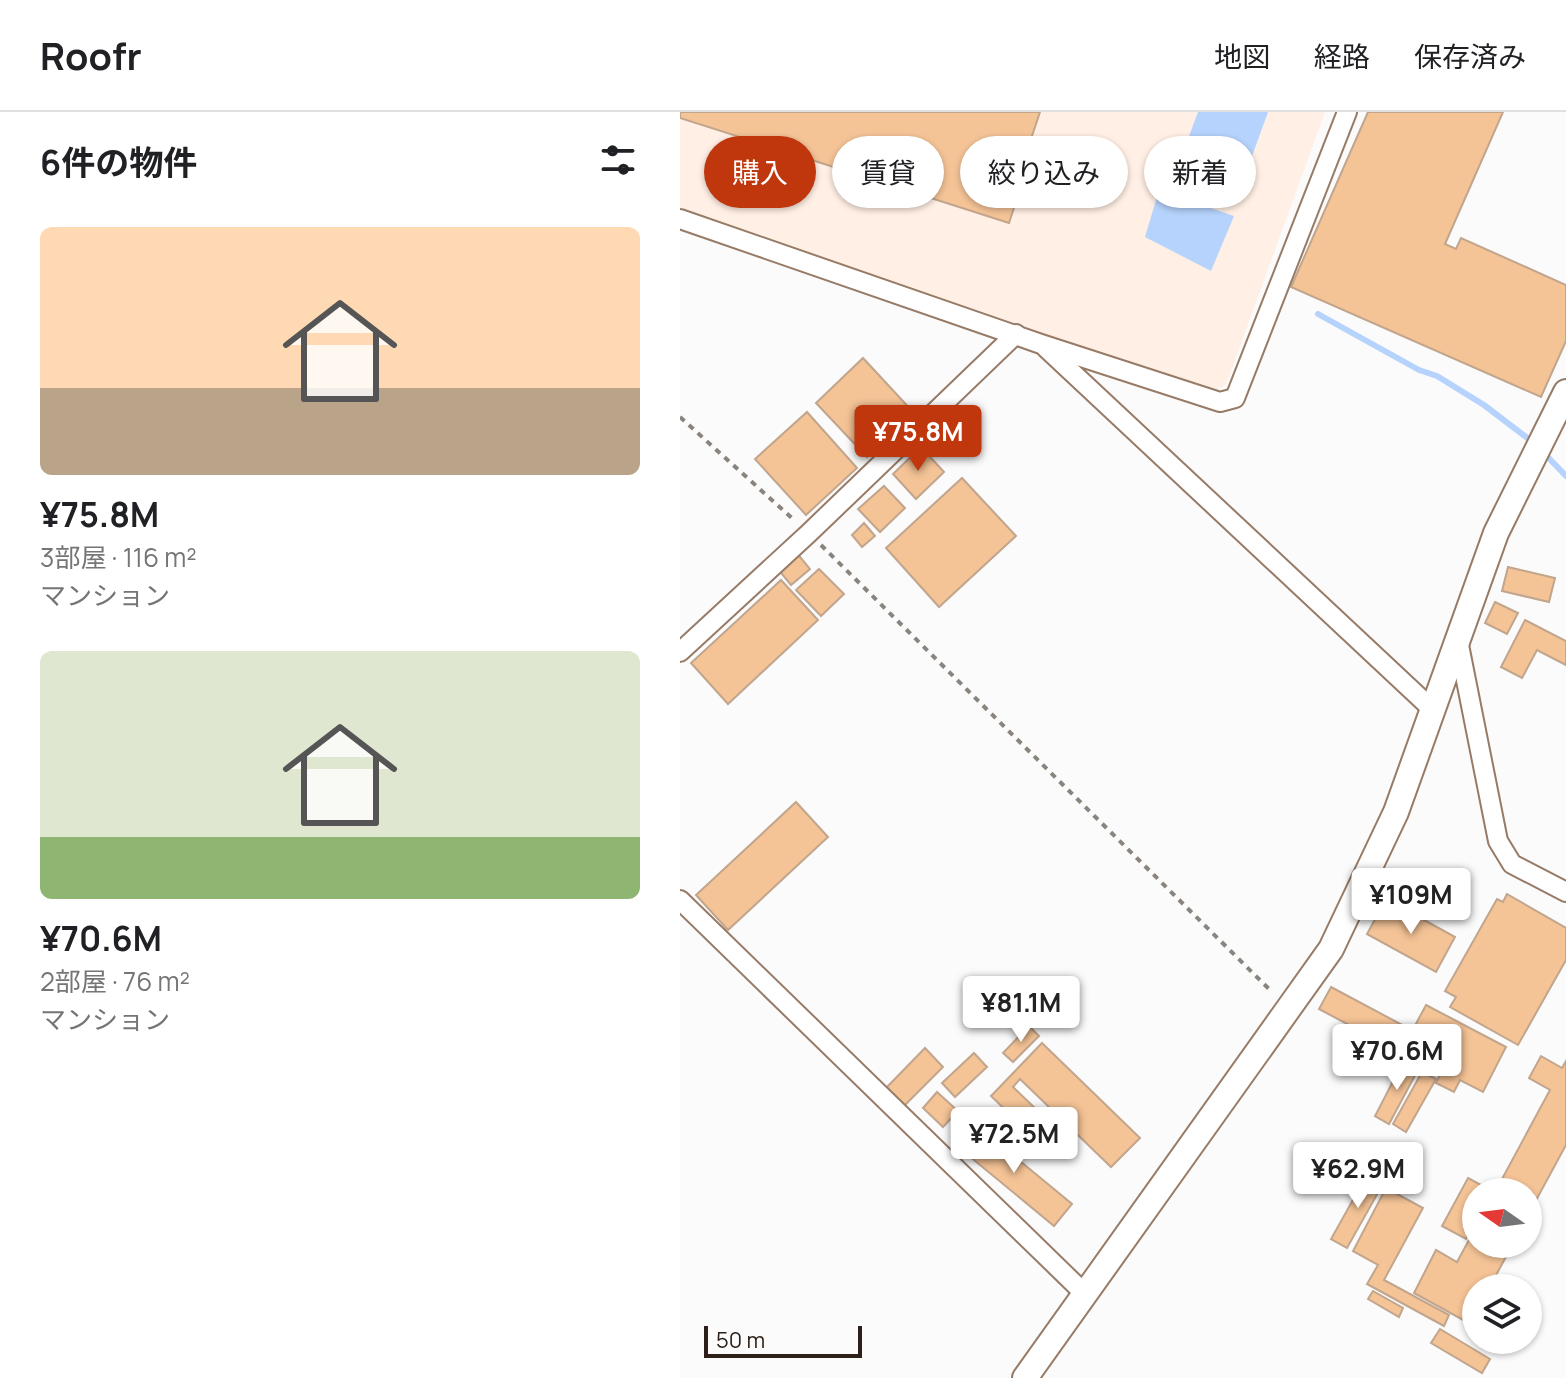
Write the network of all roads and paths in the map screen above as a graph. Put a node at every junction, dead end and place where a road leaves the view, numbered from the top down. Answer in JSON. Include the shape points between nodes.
{"nodes":[{"id":1,"x":1347,"y":112,"type":"edge"},
{"id":2,"x":680,"y":219,"type":"edge"},
{"id":3,"x":1016,"y":334,"type":"junction"},
{"id":4,"x":1041,"y":344,"type":"junction"},
{"id":5,"x":1566,"y":392,"type":"edge"},
{"id":6,"x":680,"y":417,"type":"edge"},
{"id":7,"x":809,"y":533,"type":"junction"},
{"id":8,"x":1457,"y":636,"type":"junction"},
{"id":9,"x":680,"y":652,"type":"edge"},
{"id":10,"x":1433,"y":710,"type":"junction"},
{"id":11,"x":1566,"y":892,"type":"edge"},
{"id":12,"x":680,"y":900,"type":"edge"},
{"id":13,"x":1290,"y":1010,"type":"junction"},
{"id":14,"x":1086,"y":1295,"type":"junction"},
{"id":15,"x":1025,"y":1378,"type":"edge"}],
"edges":[{"from":1,"to":4,"type":"street","via":[[1235,398],[1220,402]]},
{"from":2,"to":3,"type":"street"},
{"from":3,"to":4,"type":"street"},
{"from":3,"to":7,"type":"street"},
{"from":4,"to":10,"type":"street"},
{"from":5,"to":8,"type":"street","via":[[1496,533]]},
{"from":6,"to":7,"type":"path"},
{"from":7,"to":9,"type":"street"},
{"from":7,"to":13,"type":"path"},
{"from":8,"to":10,"type":"street"},
{"from":8,"to":11,"type":"street","via":[[1498,841],[1512,864]]},
{"from":10,"to":13,"type":"street","via":[[1366,880],[1331,949]]},
{"from":12,"to":14,"type":"street"},
{"from":13,"to":14,"type":"street"},
{"from":14,"to":15,"type":"street"}]}
